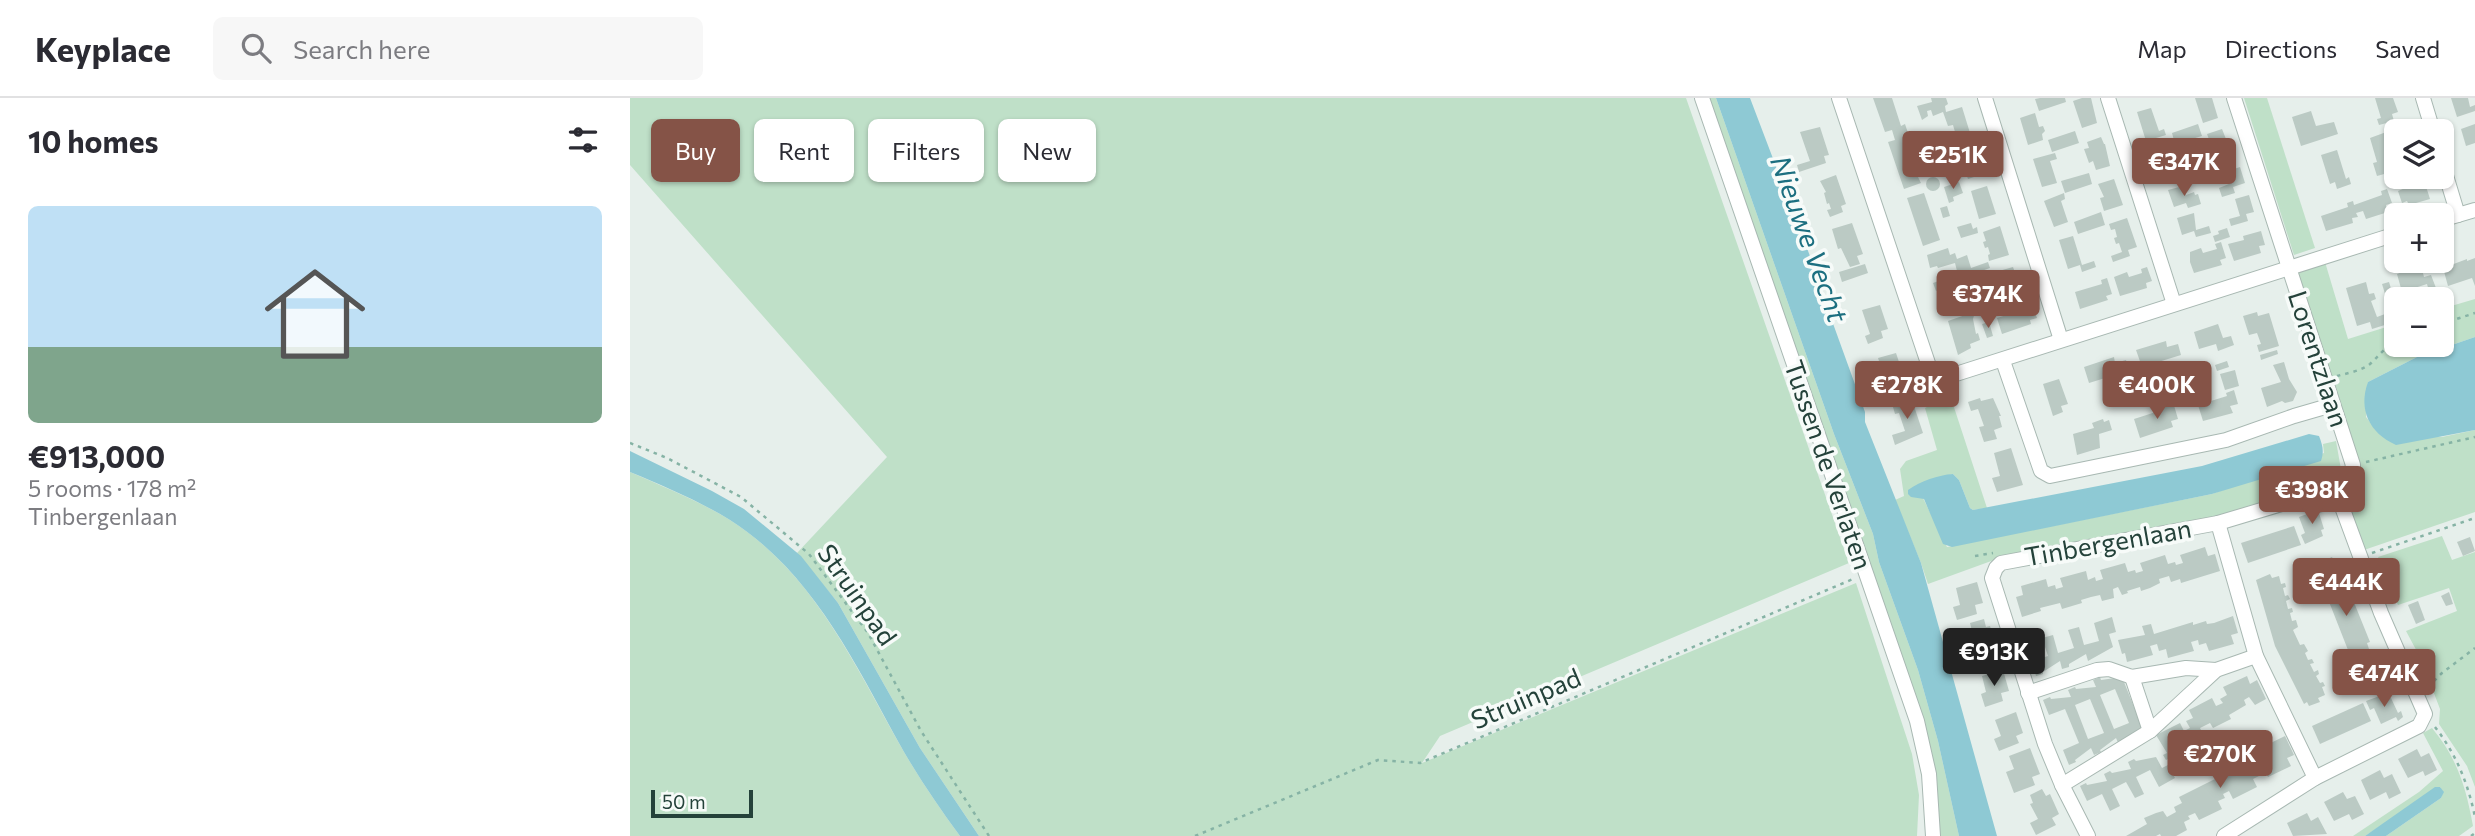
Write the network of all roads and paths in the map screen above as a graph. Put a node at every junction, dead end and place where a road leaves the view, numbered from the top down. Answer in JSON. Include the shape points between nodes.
{"nodes":[{"id":1,"x":1702,"y":98,"type":"edge"},
{"id":2,"x":1839,"y":98,"type":"edge"},
{"id":3,"x":1985,"y":98,"type":"edge"},
{"id":4,"x":2108,"y":98,"type":"edge"},
{"id":5,"x":2234,"y":98,"type":"edge"},
{"id":6,"x":2423,"y":98,"type":"edge"},
{"id":7,"x":2429,"y":119,"type":"edge"},
{"id":8,"x":2450,"y":189,"type":"edge"},
{"id":9,"x":2475,"y":210,"type":"edge"},
{"id":10,"x":2458,"y":215,"type":"junction"},
{"id":11,"x":2454,"y":216,"type":"edge"},
{"id":12,"x":2384,"y":238,"type":"edge"},
{"id":13,"x":2288,"y":268,"type":"junction"},
{"id":14,"x":2174,"y":304,"type":"junction"},
{"id":15,"x":2475,"y":313,"type":"edge"},
{"id":16,"x":2454,"y":320,"type":"edge"},
{"id":17,"x":2061,"y":340,"type":"junction"},
{"id":18,"x":2384,"y":349,"type":"edge"},
{"id":19,"x":2003,"y":361,"type":"junction"},
{"id":20,"x":2324,"y":380,"type":"junction"},
{"id":21,"x":2332,"y":405,"type":"junction"},
{"id":22,"x":2475,"y":437,"type":"edge"},
{"id":23,"x":630,"y":443,"type":"edge"},
{"id":24,"x":2353,"y":466,"type":"junction"},
{"id":25,"x":2335,"y":488,"type":"junction"},
{"id":26,"x":2475,"y":518,"type":"edge"},
{"id":27,"x":2218,"y":523,"type":"junction"},
{"id":28,"x":2002,"y":551,"type":"dead end"},
{"id":29,"x":1975,"y":556,"type":"dead end"},
{"id":30,"x":2361,"y":558,"type":"junction"},
{"id":31,"x":1866,"y":574,"type":"junction"},
{"id":32,"x":2475,"y":648,"type":"edge"},
{"id":33,"x":2256,"y":656,"type":"junction"},
{"id":34,"x":2216,"y":670,"type":"junction"},
{"id":35,"x":2132,"y":677,"type":"junction"},
{"id":36,"x":2428,"y":687,"type":"dead end"},
{"id":37,"x":2028,"y":693,"type":"junction"},
{"id":38,"x":2421,"y":723,"type":"junction"},
{"id":39,"x":2150,"y":731,"type":"junction"},
{"id":40,"x":2315,"y":778,"type":"junction"},
{"id":41,"x":2062,"y":785,"type":"junction"},
{"id":42,"x":2475,"y":817,"type":"edge"},
{"id":43,"x":2475,"y":833,"type":"edge"},
{"id":44,"x":989,"y":836,"type":"edge"},
{"id":45,"x":1195,"y":836,"type":"edge"},
{"id":46,"x":1933,"y":836,"type":"edge"},
{"id":47,"x":2088,"y":836,"type":"edge"},
{"id":48,"x":2224,"y":836,"type":"edge"},
{"id":49,"x":2471,"y":836,"type":"edge"}],
"edges":[{"from":1,"to":31,"type":"street","name":"Tussen de Verlaten"},
{"from":2,"to":19,"type":"street","via":[[1934,381]]},
{"from":3,"to":17,"type":"street"},
{"from":4,"to":14,"type":"street"},
{"from":5,"to":13,"type":"street","name":"Lorentzlaan"},
{"from":6,"to":7,"type":"street"},
{"from":8,"to":10,"type":"street"},
{"from":9,"to":10,"type":"street"},
{"from":10,"to":11,"type":"street"},
{"from":12,"to":13,"type":"street"},
{"from":13,"to":14,"type":"street"},
{"from":13,"to":20,"type":"street","name":"Lorentzlaan"},
{"from":14,"to":17,"type":"street"},
{"from":15,"to":16,"type":"path"},
{"from":17,"to":19,"type":"street"},
{"from":18,"to":20,"type":"path","via":[[2363,368]]},
{"from":19,"to":21,"type":"street","via":[[2041,471],[2050,476],[2226,440]]},
{"from":20,"to":21,"type":"street","name":"Lorentzlaan"},
{"from":21,"to":24,"type":"street","name":"Lorentzlaan"},
{"from":22,"to":24,"type":"path"},
{"from":23,"to":44,"type":"path","name":"Struinpad","via":[[741,497],[809,554],[868,633],[920,731]]},
{"from":24,"to":25,"type":"street","via":[[2348,480]]},
{"from":25,"to":27,"type":"street","name":"Tinbergenlaan"},
{"from":25,"to":30,"type":"street"},
{"from":26,"to":30,"type":"path"},
{"from":27,"to":33,"type":"street"},
{"from":27,"to":37,"type":"street","name":"Tinbergenlaan","via":[[2001,563],[1992,578]]},
{"from":28,"to":29,"type":"path"},
{"from":30,"to":38,"type":"street","via":[[2425,714]]},
{"from":31,"to":45,"type":"path","name":"Struinpad","via":[[1420,763],[1378,760]]},
{"from":31,"to":46,"type":"street","name":"Tussen de Verlaten","via":[[1922,739],[1931,785]]},
{"from":32,"to":36,"type":"path"},
{"from":33,"to":34,"type":"street"},
{"from":33,"to":40,"type":"street"},
{"from":34,"to":35,"type":"street","via":[[2186,668]]},
{"from":34,"to":39,"type":"street"},
{"from":35,"to":37,"type":"street","via":[[2097,670]]},
{"from":35,"to":39,"type":"street"},
{"from":37,"to":41,"type":"street","name":"Tinbergenlaan"},
{"from":38,"to":40,"type":"street"},
{"from":38,"to":42,"type":"path","via":[[2435,727],[2462,771]]},
{"from":39,"to":41,"type":"street"},
{"from":40,"to":48,"type":"street"},
{"from":41,"to":47,"type":"street","name":"Tinbergenlaan"},
{"from":43,"to":49,"type":"path"}]}
